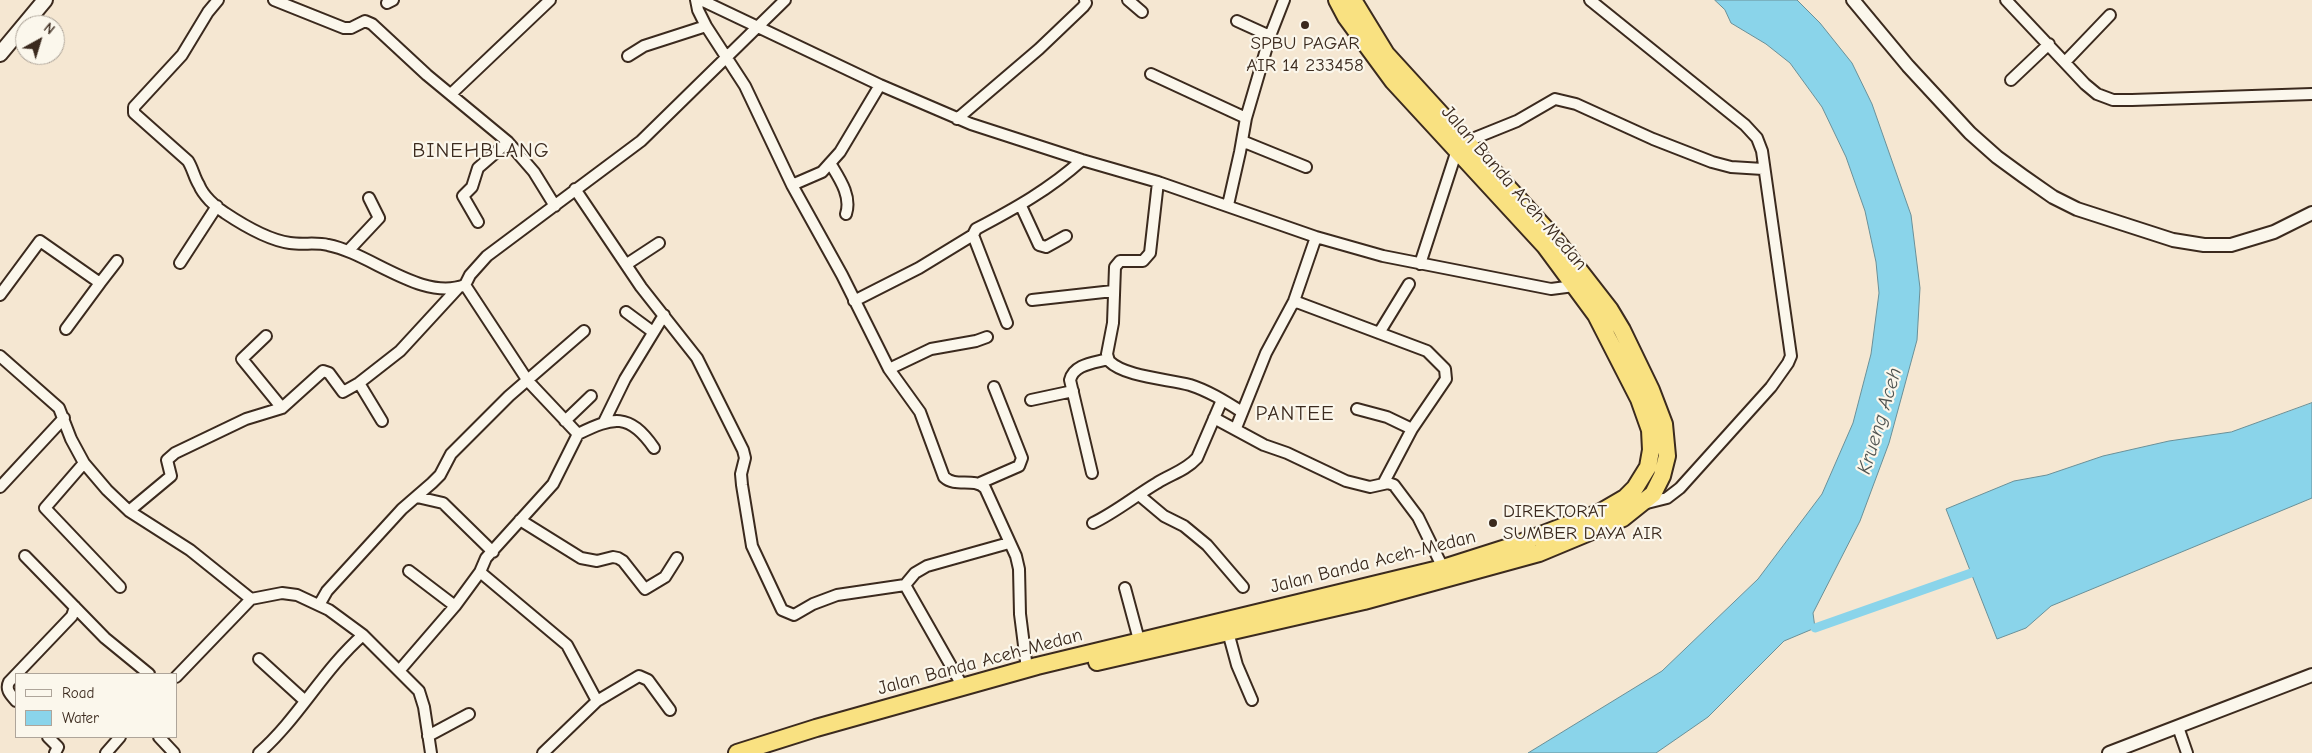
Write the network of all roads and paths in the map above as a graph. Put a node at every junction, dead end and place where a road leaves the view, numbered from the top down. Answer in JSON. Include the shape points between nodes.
{"nodes":[{"id":1,"x":46,"y":0,"type":"edge"},
{"id":2,"x":218,"y":0,"type":"edge"},
{"id":3,"x":274,"y":0,"type":"edge"},
{"id":4,"x":550,"y":0,"type":"edge"},
{"id":5,"x":696,"y":0,"type":"edge"},
{"id":6,"x":701,"y":0,"type":"edge"},
{"id":7,"x":785,"y":0,"type":"edge"},
{"id":8,"x":1097,"y":0,"type":"edge"},
{"id":9,"x":1128,"y":0,"type":"edge"},
{"id":10,"x":1284,"y":0,"type":"edge"},
{"id":11,"x":1337,"y":0,"type":"edge"},
{"id":12,"x":1353,"y":0,"type":"edge"},
{"id":13,"x":1590,"y":0,"type":"edge"},
{"id":14,"x":2006,"y":0,"type":"edge"},
{"id":15,"x":1086,"y":1,"type":"edge"},
{"id":16,"x":1856,"y":2,"type":"edge"},
{"id":17,"x":1142,"y":12,"type":"dead end"},
{"id":18,"x":2110,"y":14,"type":"dead end"},
{"id":19,"x":1236,"y":21,"type":"dead end"},
{"id":20,"x":706,"y":26,"type":"junction"},
{"id":21,"x":757,"y":27,"type":"junction"},
{"id":22,"x":1270,"y":36,"type":"junction"},
{"id":23,"x":2049,"y":44,"type":"junction"},
{"id":24,"x":0,"y":54,"type":"edge"},
{"id":25,"x":628,"y":56,"type":"dead end"},
{"id":26,"x":725,"y":58,"type":"junction"},
{"id":27,"x":2064,"y":62,"type":"junction"},
{"id":28,"x":1151,"y":74,"type":"dead end"},
{"id":29,"x":2011,"y":80,"type":"dead end"},
{"id":30,"x":880,"y":85,"type":"junction"},
{"id":31,"x":451,"y":94,"type":"junction"},
{"id":32,"x":2312,"y":94,"type":"edge"},
{"id":33,"x":1246,"y":118,"type":"junction"},
{"id":34,"x":957,"y":119,"type":"junction"},
{"id":35,"x":1242,"y":141,"type":"junction"},
{"id":36,"x":508,"y":142,"type":"junction"},
{"id":37,"x":1461,"y":146,"type":"junction"},
{"id":38,"x":1082,"y":160,"type":"junction"},
{"id":39,"x":830,"y":163,"type":"junction"},
{"id":40,"x":1306,"y":167,"type":"dead end"},
{"id":41,"x":1763,"y":169,"type":"junction"},
{"id":42,"x":1158,"y":182,"type":"junction"},
{"id":43,"x":792,"y":185,"type":"junction"},
{"id":44,"x":575,"y":189,"type":"junction"},
{"id":45,"x":369,"y":198,"type":"dead end"},
{"id":46,"x":1228,"y":204,"type":"junction"},
{"id":47,"x":217,"y":206,"type":"junction"},
{"id":48,"x":554,"y":206,"type":"junction"},
{"id":49,"x":1021,"y":206,"type":"junction"},
{"id":50,"x":846,"y":214,"type":"dead end"},
{"id":51,"x":2312,"y":214,"type":"edge"},
{"id":52,"x":478,"y":222,"type":"dead end"},
{"id":53,"x":973,"y":235,"type":"junction"},
{"id":54,"x":1066,"y":236,"type":"dead end"},
{"id":55,"x":1316,"y":237,"type":"junction"},
{"id":56,"x":659,"y":243,"type":"dead end"},
{"id":57,"x":348,"y":251,"type":"junction"},
{"id":58,"x":117,"y":261,"type":"dead end"},
{"id":59,"x":180,"y":263,"type":"dead end"},
{"id":60,"x":627,"y":264,"type":"junction"},
{"id":61,"x":1420,"y":264,"type":"junction"},
{"id":62,"x":100,"y":283,"type":"junction"},
{"id":63,"x":1409,"y":284,"type":"dead end"},
{"id":64,"x":461,"y":286,"type":"junction"},
{"id":65,"x":1574,"y":286,"type":"junction"},
{"id":66,"x":1113,"y":291,"type":"junction"},
{"id":67,"x":0,"y":295,"type":"edge"},
{"id":68,"x":1032,"y":300,"type":"dead end"},
{"id":69,"x":854,"y":301,"type":"junction"},
{"id":70,"x":1294,"y":301,"type":"junction"},
{"id":71,"x":626,"y":312,"type":"dead end"},
{"id":72,"x":664,"y":315,"type":"junction"},
{"id":73,"x":1007,"y":323,"type":"dead end"},
{"id":74,"x":66,"y":329,"type":"dead end"},
{"id":75,"x":584,"y":331,"type":"dead end"},
{"id":76,"x":653,"y":332,"type":"junction"},
{"id":77,"x":1379,"y":333,"type":"junction"},
{"id":78,"x":266,"y":336,"type":"dead end"},
{"id":79,"x":987,"y":337,"type":"dead end"},
{"id":80,"x":0,"y":356,"type":"edge"},
{"id":81,"x":1108,"y":359,"type":"junction"},
{"id":82,"x":889,"y":369,"type":"junction"},
{"id":83,"x":528,"y":381,"type":"junction"},
{"id":84,"x":359,"y":383,"type":"junction"},
{"id":85,"x":994,"y":386,"type":"dead end"},
{"id":86,"x":1072,"y":391,"type":"junction"},
{"id":87,"x":591,"y":396,"type":"dead end"},
{"id":88,"x":1031,"y":400,"type":"dead end"},
{"id":89,"x":1222,"y":400,"type":"junction"},
{"id":90,"x":282,"y":408,"type":"junction"},
{"id":91,"x":1357,"y":409,"type":"dead end"},
{"id":92,"x":1242,"y":412,"type":"junction"},
{"id":93,"x":64,"y":418,"type":"junction"},
{"id":94,"x":1214,"y":418,"type":"junction"},
{"id":95,"x":382,"y":421,"type":"dead end"},
{"id":96,"x":565,"y":421,"type":"junction"},
{"id":97,"x":604,"y":422,"type":"junction"},
{"id":98,"x":1236,"y":428,"type":"junction"},
{"id":99,"x":1412,"y":428,"type":"junction"},
{"id":100,"x":578,"y":434,"type":"junction"},
{"id":101,"x":654,"y":448,"type":"dead end"},
{"id":102,"x":84,"y":463,"type":"junction"},
{"id":103,"x":1092,"y":473,"type":"dead end"},
{"id":104,"x":1,"y":482,"type":"edge"},
{"id":105,"x":980,"y":483,"type":"junction"},
{"id":106,"x":1383,"y":484,"type":"junction"},
{"id":107,"x":1139,"y":495,"type":"junction"},
{"id":108,"x":417,"y":498,"type":"junction"},
{"id":109,"x":1643,"y":504,"type":"junction"},
{"id":110,"x":129,"y":511,"type":"junction"},
{"id":111,"x":520,"y":520,"type":"junction"},
{"id":112,"x":1093,"y":523,"type":"dead end"},
{"id":113,"x":1010,"y":543,"type":"junction"},
{"id":114,"x":493,"y":552,"type":"junction"},
{"id":115,"x":25,"y":556,"type":"dead end"},
{"id":116,"x":677,"y":558,"type":"dead end"},
{"id":117,"x":1443,"y":568,"type":"junction"},
{"id":118,"x":409,"y":570,"type":"dead end"},
{"id":119,"x":480,"y":572,"type":"junction"},
{"id":120,"x":905,"y":586,"type":"junction"},
{"id":121,"x":1243,"y":586,"type":"dead end"},
{"id":122,"x":120,"y":587,"type":"dead end"},
{"id":123,"x":1125,"y":588,"type":"dead end"},
{"id":124,"x":251,"y":599,"type":"junction"},
{"id":125,"x":318,"y":605,"type":"junction"},
{"id":126,"x":455,"y":606,"type":"junction"},
{"id":127,"x":75,"y":607,"type":"junction"},
{"id":128,"x":1226,"y":626,"type":"junction"},
{"id":129,"x":362,"y":635,"type":"junction"},
{"id":130,"x":1139,"y":640,"type":"junction"},
{"id":131,"x":259,"y":659,"type":"dead end"},
{"id":132,"x":1027,"y":669,"type":"junction"},
{"id":133,"x":399,"y":671,"type":"junction"},
{"id":134,"x":18,"y":673,"type":"edge"},
{"id":135,"x":148,"y":673,"type":"edge"},
{"id":136,"x":178,"y":675,"type":"edge"},
{"id":137,"x":2312,"y":675,"type":"edge"},
{"id":138,"x":15,"y":676,"type":"edge"},
{"id":139,"x":963,"y":687,"type":"junction"},
{"id":140,"x":15,"y":700,"type":"edge"},
{"id":141,"x":304,"y":700,"type":"junction"},
{"id":142,"x":1252,"y":700,"type":"dead end"},
{"id":143,"x":597,"y":701,"type":"junction"},
{"id":144,"x":670,"y":710,"type":"dead end"},
{"id":145,"x":469,"y":714,"type":"dead end"},
{"id":146,"x":2178,"y":727,"type":"junction"},
{"id":147,"x":428,"y":736,"type":"junction"},
{"id":148,"x":49,"y":738,"type":"edge"},
{"id":149,"x":119,"y":738,"type":"edge"},
{"id":150,"x":160,"y":738,"type":"edge"},
{"id":151,"x":55,"y":753,"type":"edge"},
{"id":152,"x":106,"y":753,"type":"edge"},
{"id":153,"x":174,"y":753,"type":"edge"},
{"id":154,"x":259,"y":753,"type":"edge"},
{"id":155,"x":431,"y":753,"type":"edge"},
{"id":156,"x":543,"y":753,"type":"edge"},
{"id":157,"x":737,"y":753,"type":"edge"},
{"id":158,"x":765,"y":753,"type":"edge"},
{"id":159,"x":2109,"y":753,"type":"edge"},
{"id":160,"x":2187,"y":753,"type":"edge"}],
"edges":[{"from":1,"to":24,"type":"main road"},
{"from":2,"to":47,"type":"street","via":[[182,55],[133,109],[188,161],[199,186]]},
{"from":3,"to":31,"type":"street","via":[[344,28],[365,21],[372,24]]},
{"from":4,"to":31,"type":"street"},
{"from":5,"to":20,"type":"street"},
{"from":6,"to":21,"type":"street"},
{"from":7,"to":21,"type":"street"},
{"from":8,"to":15,"type":"street"},
{"from":9,"to":17,"type":"street"},
{"from":10,"to":22,"type":"street"},
{"from":11,"to":37,"type":"highway","name":"Jalan Banda Aceh-Medan","via":[[1393,81]]},
{"from":12,"to":37,"type":"highway","name":"Jalan Banda Aceh-Medan","via":[[1386,54]]},
{"from":13,"to":41,"type":"street","via":[[1745,125],[1762,151]]},
{"from":14,"to":23,"type":"street"},
{"from":15,"to":34,"type":"street","via":[[1039,49]]},
{"from":16,"to":51,"type":"street","via":[[1908,66],[1970,133],[1997,158],[2077,209],[2173,240],[2204,245],[2231,245],[2274,232]]},
{"from":18,"to":27,"type":"street"},
{"from":19,"to":22,"type":"street"},
{"from":20,"to":25,"type":"street","via":[[644,46]]},
{"from":20,"to":26,"type":"street"},
{"from":21,"to":26,"type":"street"},
{"from":21,"to":30,"type":"street"},
{"from":22,"to":33,"type":"street"},
{"from":23,"to":27,"type":"street"},
{"from":23,"to":29,"type":"street"},
{"from":26,"to":43,"type":"street","via":[[749,94]]},
{"from":26,"to":44,"type":"street","via":[[641,141]]},
{"from":27,"to":32,"type":"street","via":[[2097,94],[2113,100]]},
{"from":28,"to":33,"type":"street"},
{"from":30,"to":34,"type":"street"},
{"from":30,"to":39,"type":"street"},
{"from":31,"to":36,"type":"street"},
{"from":33,"to":35,"type":"street"},
{"from":34,"to":38,"type":"street"},
{"from":35,"to":40,"type":"street"},
{"from":35,"to":46,"type":"street"},
{"from":36,"to":48,"type":"street","via":[[534,172]]},
{"from":36,"to":52,"type":"street","via":[[478,168],[472,186],[463,196]]},
{"from":37,"to":41,"type":"street","via":[[1517,121],[1555,99],[1576,104],[1653,140],[1712,162],[1731,168]]},
{"from":37,"to":61,"type":"street"},
{"from":37,"to":65,"type":"highway","name":"Jalan Banda Aceh-Medan","via":[[1545,246]]},
{"from":37,"to":109,"type":"highway","name":"Jalan Banda Aceh-Medan","via":[[1554,238],[1610,310],[1626,339],[1664,424],[1667,456],[1662,476],[1653,494]]},
{"from":38,"to":42,"type":"street"},
{"from":38,"to":49,"type":"street","via":[[1060,180]]},
{"from":39,"to":43,"type":"street","via":[[822,172]]},
{"from":39,"to":50,"type":"street","via":[[848,200]]},
{"from":41,"to":109,"type":"street","via":[[1790,359],[1771,387],[1676,493]]},
{"from":42,"to":46,"type":"street"},
{"from":42,"to":66,"type":"street","via":[[1150,253],[1143,261],[1125,260],[1117,264]]},
{"from":43,"to":69,"type":"street"},
{"from":44,"to":48,"type":"street"},
{"from":44,"to":60,"type":"street"},
{"from":45,"to":57,"type":"street","via":[[379,218]]},
{"from":46,"to":55,"type":"street"},
{"from":47,"to":57,"type":"street","via":[[240,222],[288,243],[328,245]]},
{"from":47,"to":59,"type":"street"},
{"from":48,"to":64,"type":"street","via":[[487,256]]},
{"from":49,"to":53,"type":"street","via":[[976,229]]},
{"from":49,"to":54,"type":"street","via":[[1039,244],[1046,247]]},
{"from":53,"to":69,"type":"street","via":[[919,268]]},
{"from":53,"to":73,"type":"street"},
{"from":55,"to":61,"type":"street"},
{"from":55,"to":70,"type":"street"},
{"from":56,"to":60,"type":"street"},
{"from":57,"to":64,"type":"street","via":[[418,283],[432,287]]},
{"from":58,"to":62,"type":"street"},
{"from":60,"to":72,"type":"street"},
{"from":61,"to":65,"type":"street","via":[[1551,289]]},
{"from":62,"to":67,"type":"street","via":[[40,241]]},
{"from":62,"to":74,"type":"street"},
{"from":63,"to":77,"type":"street"},
{"from":64,"to":83,"type":"street"},
{"from":64,"to":84,"type":"street","via":[[400,351]]},
{"from":65,"to":117,"type":"highway","name":"Jalan Banda Aceh-Medan","via":[[1596,315],[1639,399],[1650,430],[1648,467],[1625,498],[1601,512]]},
{"from":66,"to":68,"type":"street"},
{"from":66,"to":81,"type":"street"},
{"from":69,"to":82,"type":"street"},
{"from":70,"to":77,"type":"street"},
{"from":70,"to":92,"type":"street","via":[[1266,352]]},
{"from":71,"to":76,"type":"street"},
{"from":72,"to":76,"type":"street"},
{"from":72,"to":120,"type":"street","via":[[697,358],[745,454],[741,474],[752,546],[782,610],[794,615],[837,595]]},
{"from":75,"to":83,"type":"street"},
{"from":76,"to":97,"type":"street"},
{"from":77,"to":99,"type":"street","via":[[1428,351],[1445,369],[1446,379]]},
{"from":78,"to":90,"type":"street","via":[[242,359]]},
{"from":79,"to":82,"type":"street","via":[[976,342],[930,349]]},
{"from":80,"to":93,"type":"street","via":[[48,397]]},
{"from":81,"to":86,"type":"street","via":[[1081,366],[1072,373]]},
{"from":81,"to":89,"type":"street","via":[[1123,370],[1192,386]]},
{"from":82,"to":105,"type":"street","via":[[920,412],[944,477],[952,482]]},
{"from":83,"to":96,"type":"street"},
{"from":83,"to":108,"type":"street","via":[[451,454],[440,475]]},
{"from":84,"to":90,"type":"street","via":[[343,392],[324,371]]},
{"from":84,"to":95,"type":"street"},
{"from":85,"to":105,"type":"street","via":[[1022,458],[1019,466]]},
{"from":86,"to":88,"type":"street"},
{"from":86,"to":103,"type":"street"},
{"from":87,"to":96,"type":"street"},
{"from":89,"to":92,"type":"street"},
{"from":89,"to":94,"type":"street"},
{"from":90,"to":110,"type":"street","via":[[246,419],[168,458],[171,476]]},
{"from":91,"to":99,"type":"street"},
{"from":92,"to":98,"type":"street"},
{"from":93,"to":102,"type":"street"},
{"from":93,"to":104,"type":"street"},
{"from":94,"to":98,"type":"street"},
{"from":94,"to":107,"type":"street","via":[[1190,465]]},
{"from":96,"to":100,"type":"street"},
{"from":97,"to":100,"type":"street"},
{"from":97,"to":101,"type":"street","via":[[623,420],[648,438]]},
{"from":98,"to":106,"type":"street","via":[[1264,445],[1346,481],[1370,487]]},
{"from":99,"to":106,"type":"street"},
{"from":100,"to":111,"type":"street","via":[[553,484]]},
{"from":102,"to":110,"type":"street"},
{"from":102,"to":122,"type":"street","via":[[45,508]]},
{"from":105,"to":113,"type":"street"},
{"from":106,"to":117,"type":"street","via":[[1396,487],[1418,517]]},
{"from":107,"to":112,"type":"street"},
{"from":107,"to":121,"type":"street","via":[[1207,545]]},
{"from":108,"to":114,"type":"street","via":[[443,502]]},
{"from":108,"to":125,"type":"street","via":[[402,509],[327,590]]},
{"from":109,"to":128,"type":"highway","name":"Jalan Banda Aceh-Medan","via":[[1623,518],[1539,553],[1364,601]]},
{"from":110,"to":124,"type":"street","via":[[190,550]]},
{"from":111,"to":114,"type":"street"},
{"from":111,"to":116,"type":"street","via":[[580,558],[597,561],[618,558],[644,589],[664,577]]},
{"from":113,"to":120,"type":"street","via":[[927,566],[915,573]]},
{"from":113,"to":132,"type":"street","via":[[1019,569],[1020,614]]},
{"from":114,"to":119,"type":"street","via":[[486,558]]},
{"from":115,"to":127,"type":"street"},
{"from":117,"to":128,"type":"highway","name":"Jalan Banda Aceh-Medan"},
{"from":118,"to":126,"type":"street"},
{"from":119,"to":126,"type":"street"},
{"from":119,"to":143,"type":"street","via":[[566,645]]},
{"from":120,"to":139,"type":"street"},
{"from":123,"to":130,"type":"street"},
{"from":124,"to":125,"type":"street","via":[[289,594]]},
{"from":124,"to":136,"type":"street"},
{"from":125,"to":129,"type":"street","via":[[342,618]]},
{"from":126,"to":133,"type":"street"},
{"from":127,"to":134,"type":"street","via":[[72,616]]},
{"from":127,"to":135,"type":"street"},
{"from":128,"to":130,"type":"highway","name":"Jalan Banda Aceh-Medan"},
{"from":128,"to":142,"type":"street","via":[[1237,665]]},
{"from":128,"to":158,"type":"highway","name":"Jalan Banda Aceh-Medan"},
{"from":129,"to":133,"type":"street"},
{"from":129,"to":141,"type":"street","via":[[347,648]]},
{"from":130,"to":132,"type":"highway","name":"Jalan Banda Aceh-Medan"},
{"from":131,"to":141,"type":"street"},
{"from":132,"to":139,"type":"highway","name":"Jalan Banda Aceh-Medan"},
{"from":133,"to":147,"type":"street","via":[[422,696]]},
{"from":137,"to":146,"type":"street"},
{"from":138,"to":140,"type":"street","via":[[9,682],[9,691]]},
{"from":139,"to":157,"type":"highway","name":"Jalan Banda Aceh-Medan"},
{"from":141,"to":154,"type":"street"},
{"from":143,"to":144,"type":"street","via":[[641,676],[648,680]]},
{"from":143,"to":156,"type":"street"},
{"from":145,"to":147,"type":"street"},
{"from":146,"to":159,"type":"street"},
{"from":146,"to":160,"type":"street"},
{"from":147,"to":155,"type":"street"},
{"from":148,"to":151,"type":"street","via":[[58,747]]},
{"from":149,"to":152,"type":"street"},
{"from":150,"to":153,"type":"street"}]}
